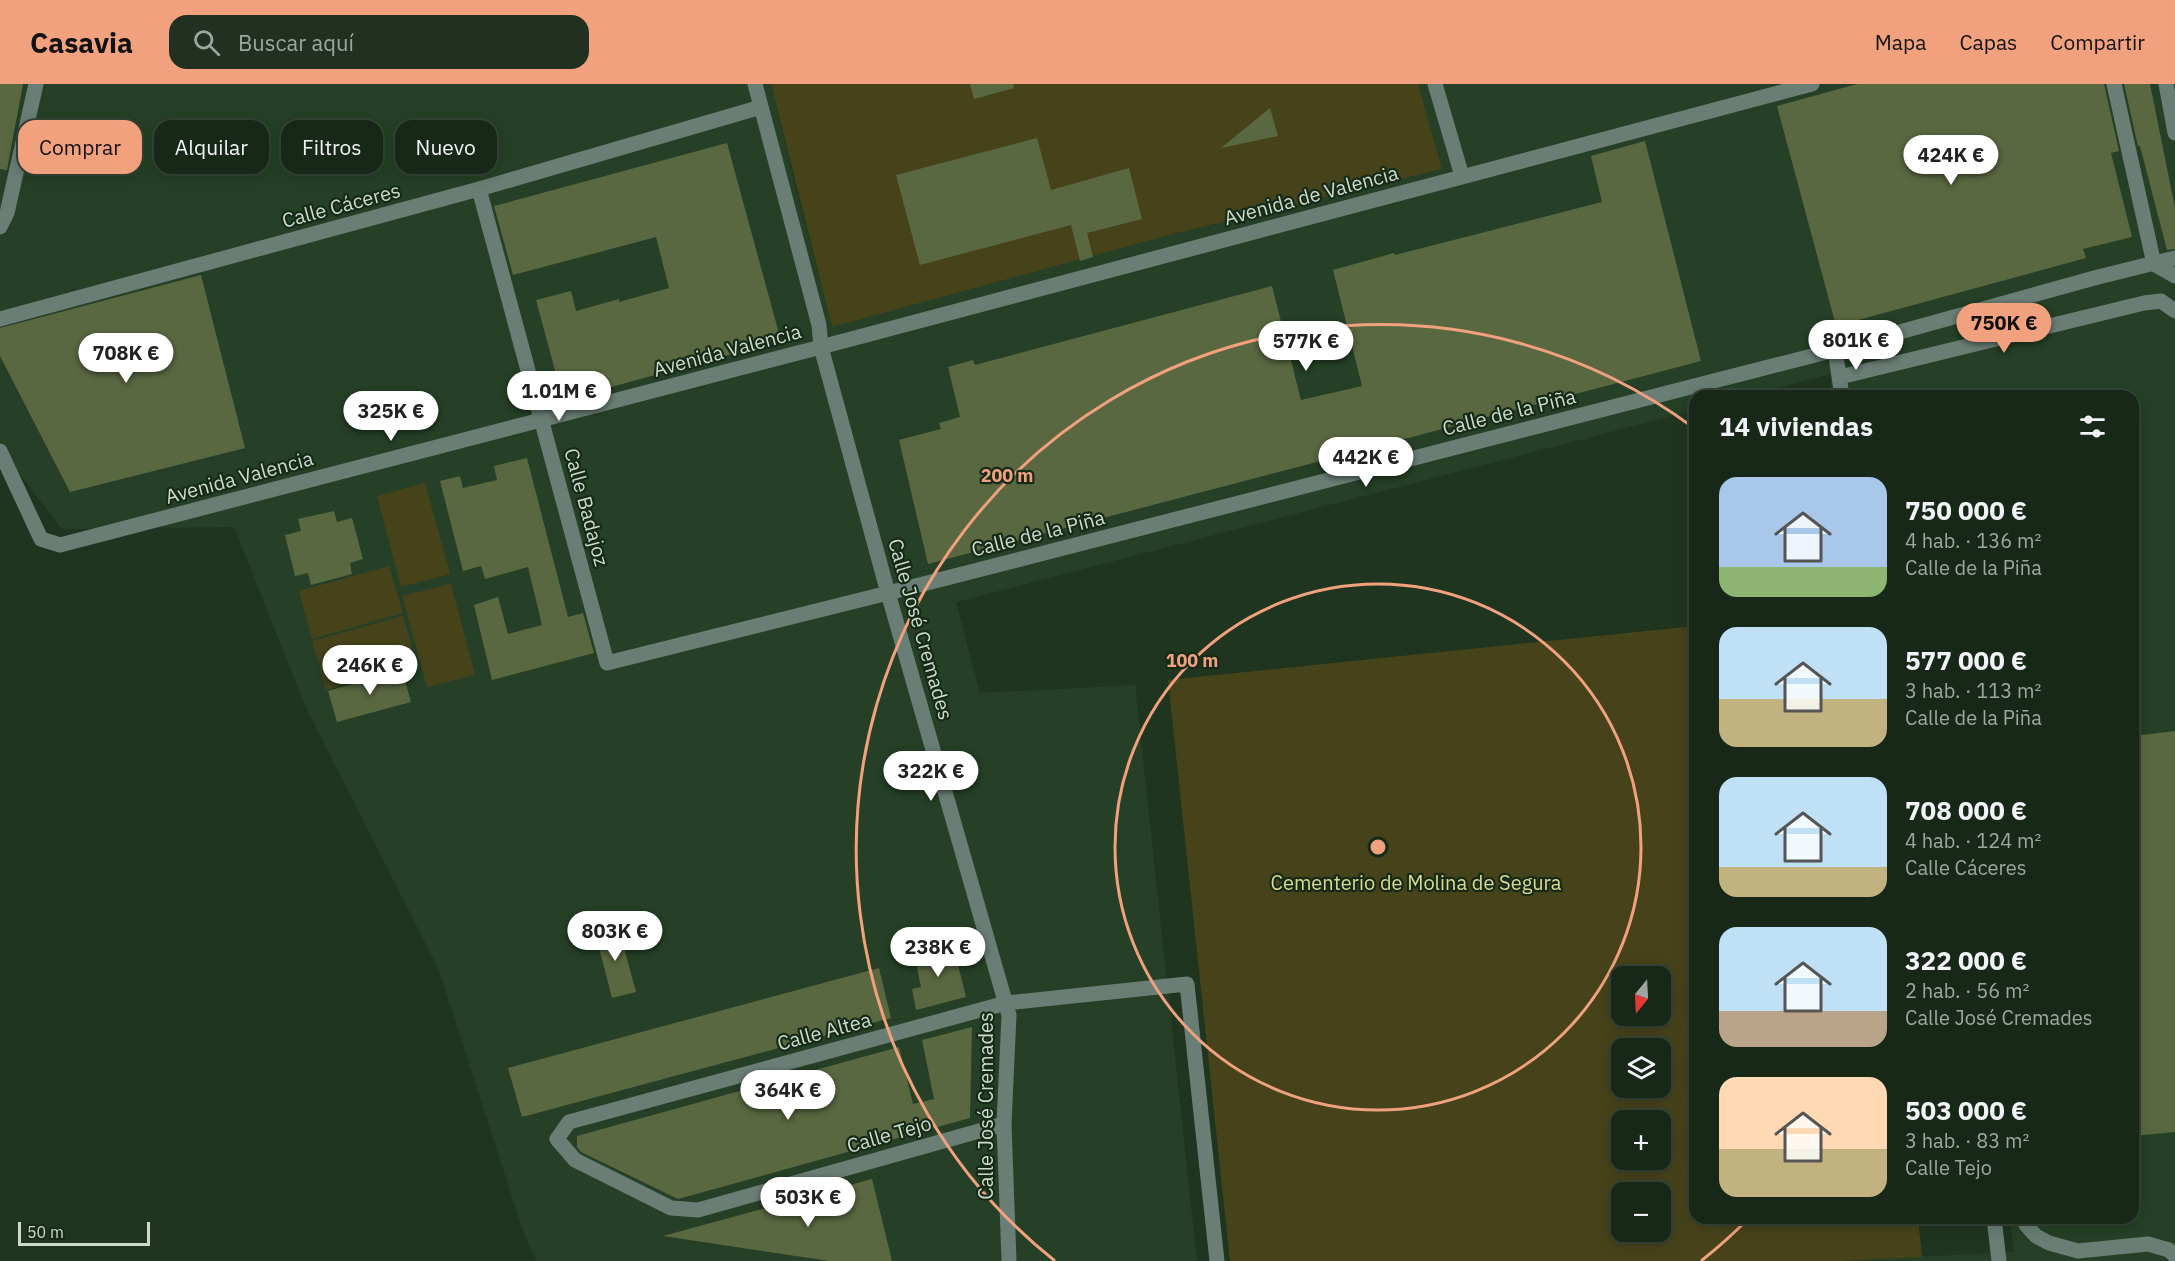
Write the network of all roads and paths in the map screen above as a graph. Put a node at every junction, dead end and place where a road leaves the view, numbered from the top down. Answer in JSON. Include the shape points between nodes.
{"nodes":[{"id":1,"x":36,"y":84,"type":"edge"},
{"id":2,"x":755,"y":84,"type":"edge"},
{"id":3,"x":1435,"y":84,"type":"edge"},
{"id":4,"x":1812,"y":84,"type":"edge"},
{"id":5,"x":2114,"y":84,"type":"edge"},
{"id":6,"x":2166,"y":84,"type":"edge"},
{"id":7,"x":761,"y":107,"type":"junction"},
{"id":8,"x":2175,"y":133,"type":"edge"},
{"id":9,"x":1462,"y":176,"type":"junction"},
{"id":10,"x":479,"y":189,"type":"junction"},
{"id":11,"x":0,"y":227,"type":"edge"},
{"id":12,"x":2175,"y":258,"type":"edge"},
{"id":13,"x":2154,"y":264,"type":"junction"},
{"id":14,"x":2175,"y":276,"type":"edge"},
{"id":15,"x":2175,"y":311,"type":"edge"},
{"id":16,"x":0,"y":319,"type":"edge"},
{"id":17,"x":821,"y":347,"type":"junction"},
{"id":18,"x":1835,"y":350,"type":"junction"},
{"id":19,"x":1840,"y":378,"type":"junction"},
{"id":20,"x":1841,"y":390,"type":"edge"},
{"id":21,"x":541,"y":420,"type":"junction"},
{"id":22,"x":0,"y":451,"type":"edge"},
{"id":23,"x":888,"y":593,"type":"junction"},
{"id":24,"x":607,"y":663,"type":"joint"},
{"id":25,"x":1006,"y":1003,"type":"junction"},
{"id":26,"x":1004,"y":1124,"type":"junction"},
{"id":27,"x":557,"y":1139,"type":"joint"},
{"id":28,"x":1995,"y":1224,"type":"edge"},
{"id":29,"x":2026,"y":1224,"type":"edge"},
{"id":30,"x":2175,"y":1256,"type":"edge"},
{"id":31,"x":1010,"y":1261,"type":"edge"},
{"id":32,"x":1217,"y":1261,"type":"edge"},
{"id":33,"x":2000,"y":1261,"type":"edge"}],
"edges":[{"from":1,"to":11,"type":"street","via":[[7,213]]},
{"from":2,"to":7,"type":"street","name":"Calle José Cremades"},
{"from":3,"to":9,"type":"street"},
{"from":4,"to":9,"type":"street","name":"Avenida de Valencia"},
{"from":5,"to":13,"type":"street"},
{"from":6,"to":8,"type":"street"},
{"from":7,"to":10,"type":"street","name":"Calle Cáceres"},
{"from":7,"to":17,"type":"street","name":"Calle José Cremades","via":[[819,326]]},
{"from":9,"to":17,"type":"street","name":"Avenida de Valencia"},
{"from":10,"to":16,"type":"street","name":"Calle Cáceres"},
{"from":10,"to":21,"type":"street","name":"Calle Badajoz"},
{"from":12,"to":13,"type":"street","name":"Calle de la Piña"},
{"from":13,"to":14,"type":"street"},
{"from":13,"to":18,"type":"street","name":"Calle de la Piña"},
{"from":15,"to":19,"type":"street","via":[[2161,301],[2144,303]]},
{"from":17,"to":21,"type":"street","name":"Avenida Valencia"},
{"from":17,"to":23,"type":"street","name":"Calle José Cremades"},
{"from":18,"to":19,"type":"street"},
{"from":18,"to":23,"type":"street","name":"Calle de la Piña"},
{"from":19,"to":20,"type":"street"},
{"from":21,"to":22,"type":"street","name":"Avenida Valencia","via":[[60,545],[42,539]]},
{"from":21,"to":24,"type":"street","name":"Calle Badajoz"},
{"from":23,"to":24,"type":"street","name":"Calle de la Piña"},
{"from":23,"to":25,"type":"street","name":"Calle José Cremades"},
{"from":25,"to":26,"type":"street","name":"Calle José Cremades","via":[[1009,1015]]},
{"from":25,"to":27,"type":"street","name":"Calle Altea","via":[[569,1122]]},
{"from":25,"to":32,"type":"street","name":"Calle Altea","via":[[1187,984]]},
{"from":26,"to":27,"type":"street","name":"Calle Tejo","via":[[698,1210],[671,1208],[585,1166]]},
{"from":26,"to":31,"type":"street","name":"Calle José Cremades"},
{"from":28,"to":33,"type":"street"},
{"from":29,"to":30,"type":"street","via":[[2049,1243],[2078,1251],[2148,1244],[2169,1250]]}]}
